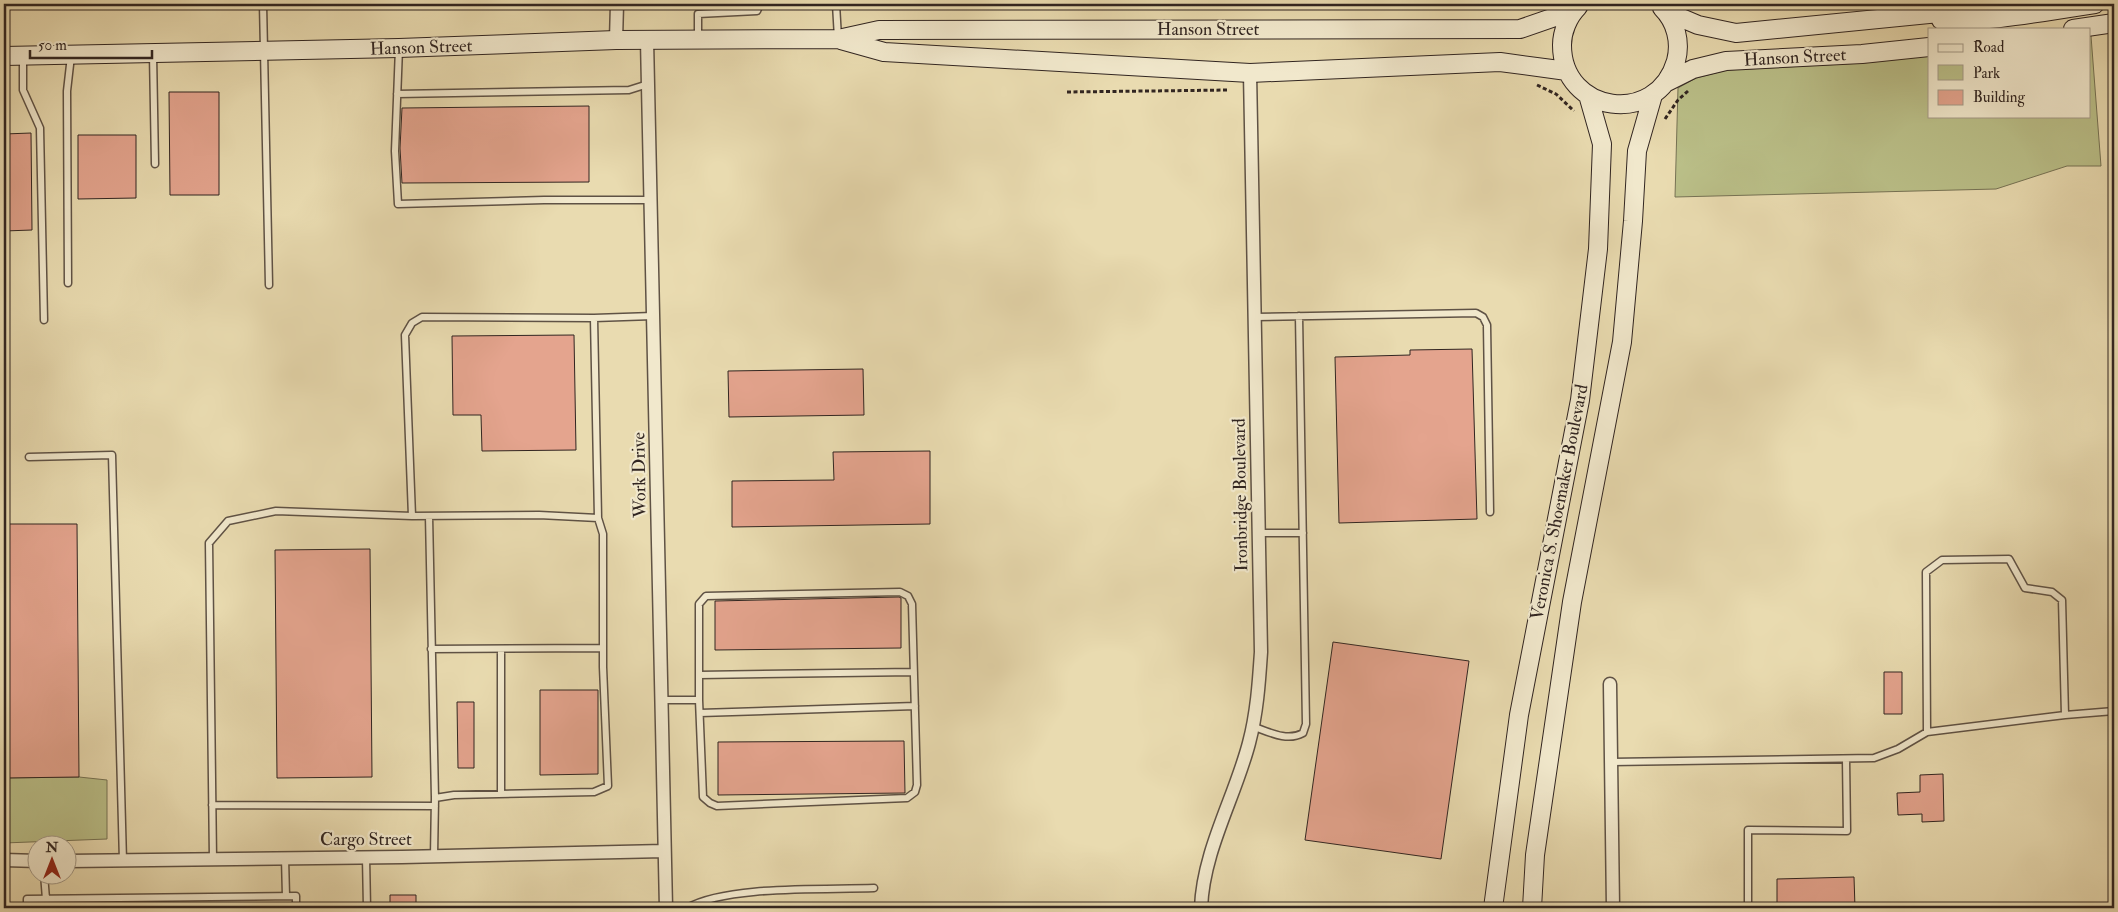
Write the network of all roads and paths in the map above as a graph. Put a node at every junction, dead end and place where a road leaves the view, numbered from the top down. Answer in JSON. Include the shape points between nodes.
{"nodes":[{"id":1,"x":263,"y":4,"type":"edge"},
{"id":2,"x":617,"y":4,"type":"edge"},
{"id":3,"x":760,"y":4,"type":"edge"},
{"id":4,"x":836,"y":4,"type":"edge"},
{"id":5,"x":1990,"y":4,"type":"edge"},
{"id":6,"x":2095,"y":4,"type":"edge"},
{"id":7,"x":1578,"y":7,"type":"edge"},
{"id":8,"x":1662,"y":7,"type":"edge"},
{"id":9,"x":1930,"y":11,"type":"junction"},
{"id":10,"x":2114,"y":23,"type":"edge"},
{"id":11,"x":2080,"y":28,"type":"edge"},
{"id":12,"x":838,"y":39,"type":"junction"},
{"id":13,"x":616,"y":40,"type":"junction"},
{"id":14,"x":647,"y":40,"type":"junction"},
{"id":15,"x":698,"y":40,"type":"junction"},
{"id":16,"x":1928,"y":47,"type":"edge"},
{"id":17,"x":399,"y":48,"type":"junction"},
{"id":18,"x":264,"y":51,"type":"junction"},
{"id":19,"x":153,"y":53,"type":"junction"},
{"id":20,"x":71,"y":55,"type":"junction"},
{"id":21,"x":4,"y":56,"type":"edge"},
{"id":22,"x":23,"y":56,"type":"junction"},
{"id":23,"x":1567,"y":71,"type":"junction"},
{"id":24,"x":1250,"y":81,"type":"junction"},
{"id":25,"x":648,"y":84,"type":"junction"},
{"id":26,"x":1535,"y":85,"type":"dead end"},
{"id":27,"x":1693,"y":88,"type":"dead end"},
{"id":28,"x":1659,"y":89,"type":"junction"},
{"id":29,"x":1067,"y":92,"type":"dead end"},
{"id":30,"x":397,"y":94,"type":"junction"},
{"id":31,"x":1588,"y":95,"type":"junction"},
{"id":32,"x":1578,"y":118,"type":"dead end"},
{"id":33,"x":1662,"y":125,"type":"dead end"},
{"id":34,"x":155,"y":164,"type":"dead end"},
{"id":35,"x":650,"y":200,"type":"junction"},
{"id":36,"x":68,"y":283,"type":"dead end"},
{"id":37,"x":269,"y":285,"type":"dead end"},
{"id":38,"x":653,"y":316,"type":"junction"},
{"id":39,"x":1300,"y":316,"type":"junction"},
{"id":40,"x":1254,"y":317,"type":"junction"},
{"id":41,"x":594,"y":318,"type":"junction"},
{"id":42,"x":44,"y":320,"type":"dead end"},
{"id":43,"x":30,"y":457,"type":"dead end"},
{"id":44,"x":1490,"y":512,"type":"dead end"},
{"id":45,"x":412,"y":516,"type":"junction"},
{"id":46,"x":429,"y":516,"type":"junction"},
{"id":47,"x":598,"y":518,"type":"junction"},
{"id":48,"x":1258,"y":533,"type":"junction"},
{"id":49,"x":1303,"y":533,"type":"junction"},
{"id":50,"x":603,"y":648,"type":"junction"},
{"id":51,"x":431,"y":649,"type":"junction"},
{"id":52,"x":501,"y":649,"type":"junction"},
{"id":53,"x":914,"y":672,"type":"junction"},
{"id":54,"x":699,"y":676,"type":"junction"},
{"id":55,"x":1610,"y":684,"type":"dead end"},
{"id":56,"x":662,"y":700,"type":"junction"},
{"id":57,"x":699,"y":700,"type":"junction"},
{"id":58,"x":915,"y":706,"type":"junction"},
{"id":59,"x":2114,"y":712,"type":"edge"},
{"id":60,"x":700,"y":713,"type":"junction"},
{"id":61,"x":2065,"y":715,"type":"junction"},
{"id":62,"x":1252,"y":726,"type":"junction"},
{"id":63,"x":1927,"y":732,"type":"junction"},
{"id":64,"x":1846,"y":759,"type":"junction"},
{"id":65,"x":1610,"y":762,"type":"junction"},
{"id":66,"x":501,"y":794,"type":"junction"},
{"id":67,"x":434,"y":798,"type":"junction"},
{"id":68,"x":212,"y":805,"type":"junction"},
{"id":69,"x":434,"y":806,"type":"junction"},
{"id":70,"x":664,"y":851,"type":"junction"},
{"id":71,"x":434,"y":856,"type":"junction"},
{"id":72,"x":366,"y":857,"type":"junction"},
{"id":73,"x":284,"y":858,"type":"junction"},
{"id":74,"x":214,"y":859,"type":"junction"},
{"id":75,"x":4,"y":860,"type":"edge"},
{"id":76,"x":28,"y":861,"type":"edge"},
{"id":77,"x":78,"y":861,"type":"edge"},
{"id":78,"x":123,"y":861,"type":"junction"},
{"id":79,"x":45,"y":884,"type":"edge"},
{"id":80,"x":874,"y":888,"type":"dead end"},
{"id":81,"x":286,"y":896,"type":"junction"},
{"id":82,"x":46,"y":899,"type":"junction"},
{"id":83,"x":699,"y":905,"type":"edge"},
{"id":84,"x":26,"y":908,"type":"edge"},
{"id":85,"x":296,"y":908,"type":"edge"},
{"id":86,"x":367,"y":908,"type":"edge"},
{"id":87,"x":666,"y":908,"type":"edge"},
{"id":88,"x":687,"y":908,"type":"edge"},
{"id":89,"x":1202,"y":908,"type":"edge"},
{"id":90,"x":1493,"y":908,"type":"edge"},
{"id":91,"x":1532,"y":908,"type":"edge"},
{"id":92,"x":1613,"y":908,"type":"edge"},
{"id":93,"x":1748,"y":908,"type":"edge"}],
"edges":[{"from":1,"to":18,"type":"lane"},
{"from":2,"to":13,"type":"street"},
{"from":3,"to":15,"type":"lane","via":[[757,11],[698,14]]},
{"from":4,"to":12,"type":"lane"},
{"from":5,"to":9,"type":"street","name":"Hanson Street"},
{"from":6,"to":9,"type":"street","via":[[1963,21],[1941,20]]},
{"from":7,"to":12,"type":"street","name":"Hanson Street","via":[[1520,29],[880,30]]},
{"from":7,"to":23,"type":"street","name":"Hanson Street","via":[[1566,24],[1562,39]]},
{"from":8,"to":9,"type":"street","name":"Hanson Street","via":[[1698,25],[1736,33]]},
{"from":8,"to":28,"type":"street","name":"Hanson Street","via":[[1674,24],[1678,39],[1675,62]]},
{"from":10,"to":11,"type":"street"},
{"from":12,"to":15,"type":"street","name":"Hanson Street"},
{"from":12,"to":24,"type":"street","name":"Hanson Street","via":[[884,52]]},
{"from":13,"to":14,"type":"street","name":"Hanson Street"},
{"from":13,"to":17,"type":"street","name":"Hanson Street"},
{"from":14,"to":15,"type":"street","name":"Hanson Street"},
{"from":14,"to":25,"type":"street","name":"Work Drive"},
{"from":16,"to":28,"type":"street","name":"Hanson Street","via":[[1726,61],[1693,69]]},
{"from":17,"to":18,"type":"street","name":"Hanson Street"},
{"from":17,"to":30,"type":"lane"},
{"from":18,"to":19,"type":"street","name":"Hanson Street"},
{"from":18,"to":37,"type":"lane"},
{"from":19,"to":20,"type":"street","name":"Hanson Street"},
{"from":19,"to":34,"type":"lane"},
{"from":20,"to":22,"type":"street","name":"Hanson Street"},
{"from":20,"to":36,"type":"lane","via":[[67,91]]},
{"from":21,"to":22,"type":"street","name":"Hanson Street"},
{"from":22,"to":42,"type":"lane","via":[[23,90],[40,128]]},
{"from":23,"to":24,"type":"street","name":"Hanson Street","via":[[1500,62]]},
{"from":23,"to":31,"type":"street","name":"Hanson Street"},
{"from":24,"to":29,"type":"path"},
{"from":24,"to":40,"type":"street","name":"Ironbridge Boulevard"},
{"from":25,"to":30,"type":"lane","via":[[629,90]]},
{"from":25,"to":35,"type":"street","name":"Work Drive"},
{"from":26,"to":32,"type":"path","via":[[1561,98]]},
{"from":27,"to":33,"type":"path","via":[[1678,100]]},
{"from":28,"to":31,"type":"street","name":"Hanson Street","via":[[1637,102],[1620,105]]},
{"from":28,"to":91,"type":"street","name":"Veronica S. Shoemaker Boulevard","via":[[1637,151],[1622,342],[1572,602],[1534,855]]},
{"from":30,"to":35,"type":"lane","via":[[398,204]]},
{"from":31,"to":90,"type":"street","name":"Veronica S. Shoemaker Boulevard","via":[[1602,144],[1598,249],[1580,400],[1519,715]]},
{"from":35,"to":38,"type":"street","name":"Work Drive"},
{"from":38,"to":41,"type":"lane"},
{"from":38,"to":56,"type":"street","name":"Work Drive"},
{"from":39,"to":40,"type":"lane"},
{"from":39,"to":44,"type":"lane","via":[[1476,313],[1483,317],[1487,325]]},
{"from":39,"to":49,"type":"lane"},
{"from":40,"to":48,"type":"street","name":"Ironbridge Boulevard"},
{"from":41,"to":45,"type":"lane","via":[[422,318],[412,323],[405,335]]},
{"from":41,"to":47,"type":"lane"},
{"from":43,"to":78,"type":"lane","via":[[112,455]]},
{"from":45,"to":46,"type":"lane"},
{"from":45,"to":68,"type":"lane","via":[[276,511],[228,520],[209,543]]},
{"from":46,"to":47,"type":"lane","via":[[494,514]]},
{"from":46,"to":51,"type":"lane"},
{"from":47,"to":50,"type":"lane","via":[[603,534]]},
{"from":48,"to":49,"type":"lane"},
{"from":48,"to":62,"type":"street","name":"Ironbridge Boulevard","via":[[1261,652]]},
{"from":49,"to":62,"type":"lane","via":[[1306,724],[1303,733],[1294,738]]},
{"from":50,"to":52,"type":"lane"},
{"from":50,"to":66,"type":"lane","via":[[608,786],[594,792]]},
{"from":51,"to":52,"type":"lane"},
{"from":51,"to":67,"type":"lane"},
{"from":52,"to":66,"type":"lane"},
{"from":53,"to":54,"type":"lane"},
{"from":53,"to":54,"type":"lane","via":[[912,604],[908,596],[900,592],[706,596],[699,604]]},
{"from":53,"to":58,"type":"lane"},
{"from":54,"to":57,"type":"lane"},
{"from":55,"to":65,"type":"street"},
{"from":56,"to":57,"type":"lane"},
{"from":56,"to":70,"type":"street","name":"Work Drive"},
{"from":57,"to":60,"type":"lane"},
{"from":58,"to":60,"type":"lane"},
{"from":58,"to":60,"type":"lane","via":[[917,785],[915,792],[907,798],[717,806],[703,797]]},
{"from":59,"to":61,"type":"lane"},
{"from":61,"to":63,"type":"lane"},
{"from":61,"to":63,"type":"lane","via":[[2062,600],[2052,592],[2025,588],[2009,559],[1942,560],[1926,572]]},
{"from":62,"to":89,"type":"street","name":"Ironbridge Boulevard","via":[[1211,856]]},
{"from":63,"to":64,"type":"lane","via":[[1874,758]]},
{"from":64,"to":65,"type":"lane"},
{"from":64,"to":93,"type":"lane","via":[[1846,831],[1748,830]]},
{"from":65,"to":92,"type":"street"},
{"from":66,"to":67,"type":"lane"},
{"from":67,"to":69,"type":"lane"},
{"from":68,"to":69,"type":"lane"},
{"from":68,"to":74,"type":"lane"},
{"from":69,"to":71,"type":"lane"},
{"from":70,"to":71,"type":"street","name":"Cargo Street"},
{"from":70,"to":87,"type":"street","name":"Work Drive"},
{"from":71,"to":72,"type":"street","name":"Cargo Street"},
{"from":72,"to":73,"type":"street","name":"Cargo Street"},
{"from":72,"to":86,"type":"lane"},
{"from":73,"to":74,"type":"street","name":"Cargo Street"},
{"from":73,"to":81,"type":"lane"},
{"from":74,"to":78,"type":"street","name":"Cargo Street"},
{"from":75,"to":76,"type":"street"},
{"from":77,"to":78,"type":"street","name":"Cargo Street"},
{"from":79,"to":82,"type":"lane"},
{"from":80,"to":83,"type":"lane","via":[[736,894]]},
{"from":81,"to":82,"type":"lane"},
{"from":81,"to":85,"type":"lane","via":[[296,896]]},
{"from":82,"to":84,"type":"lane","via":[[26,900]]},
{"from":83,"to":88,"type":"lane"}]}
